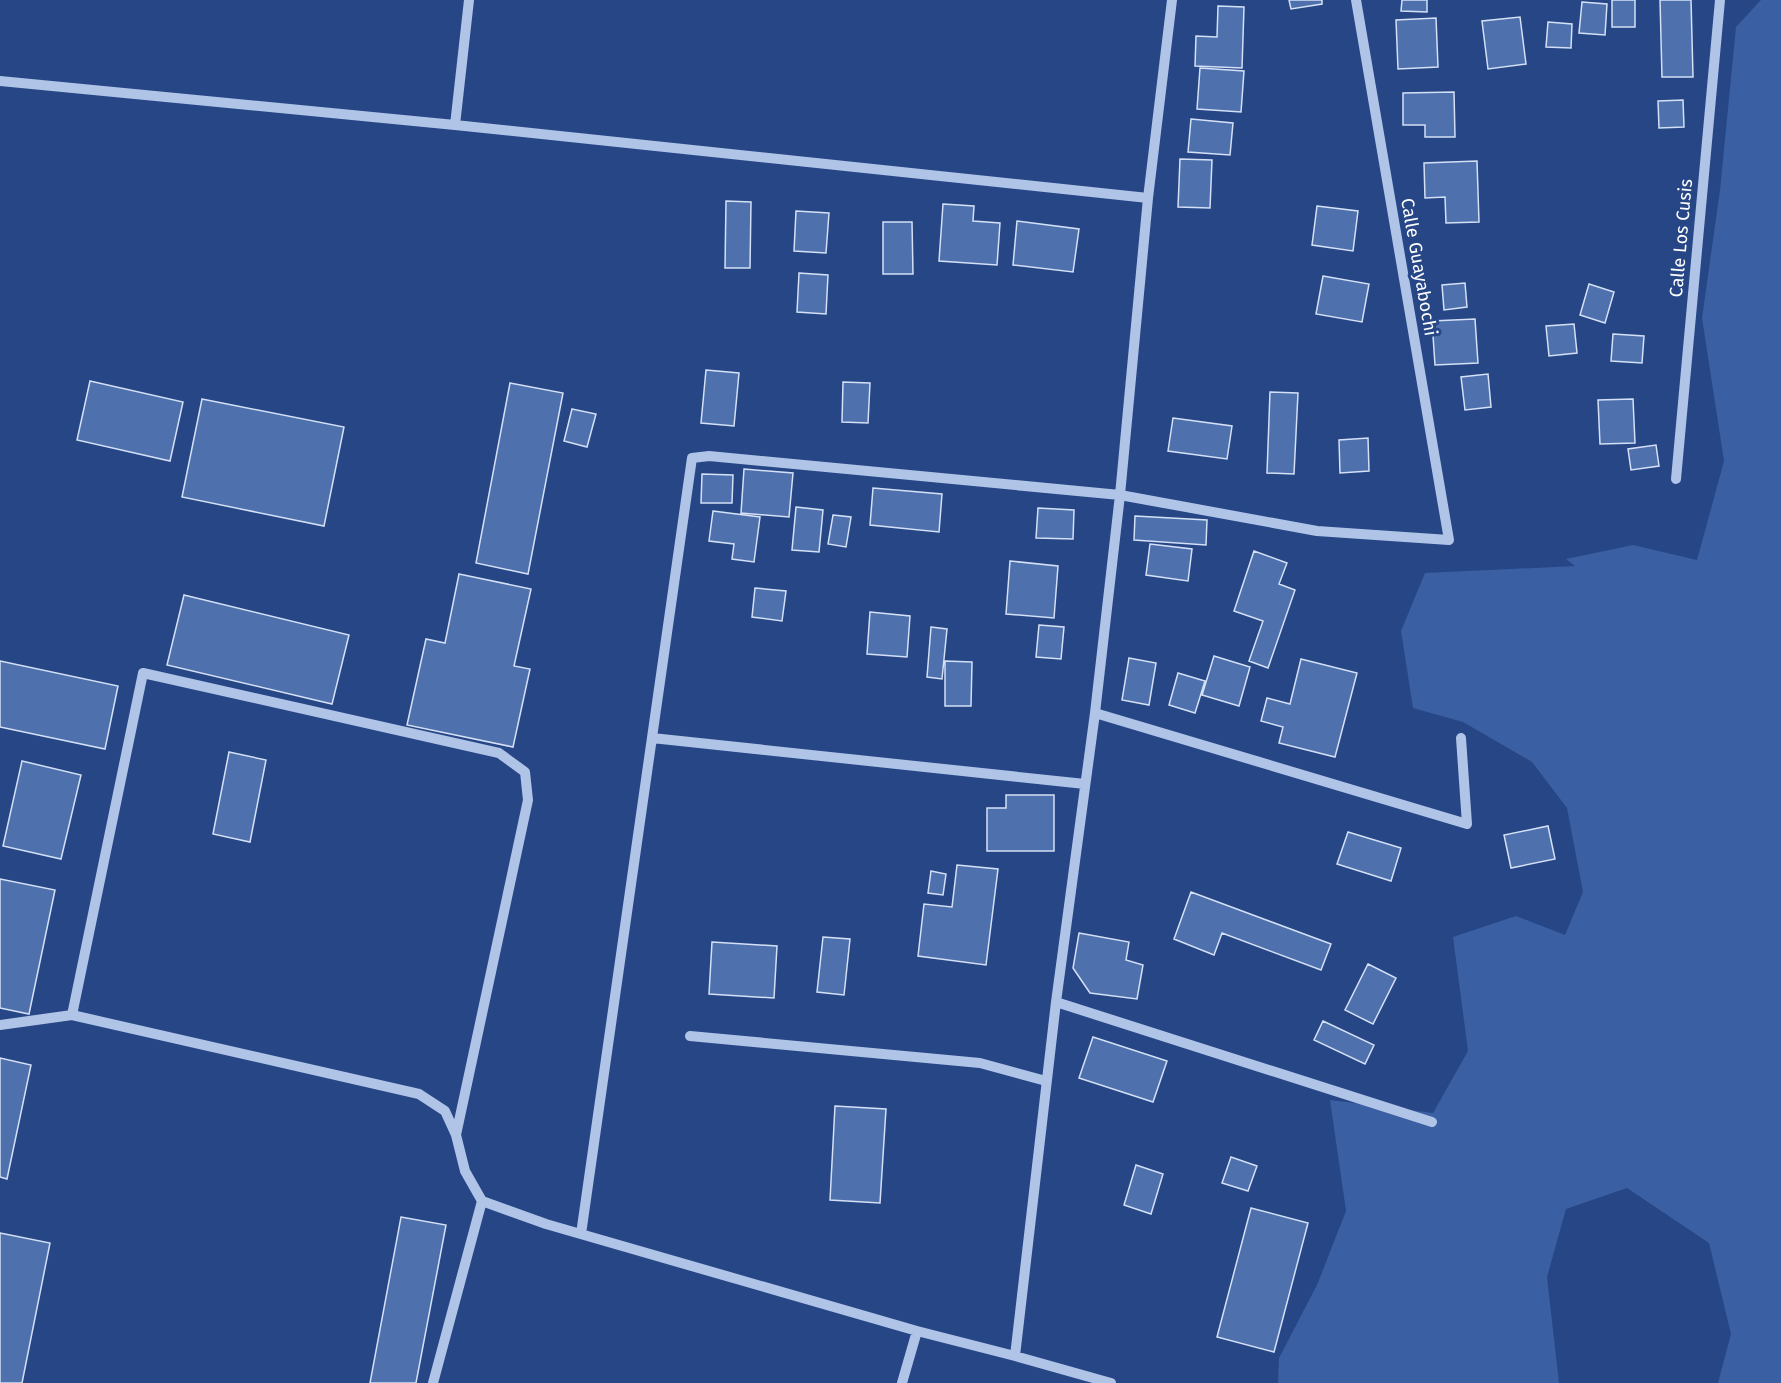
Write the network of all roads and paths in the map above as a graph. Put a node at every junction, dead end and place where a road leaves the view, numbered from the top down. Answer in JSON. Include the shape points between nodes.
{"nodes":[{"id":1,"x":469,"y":0,"type":"edge"},
{"id":2,"x":1172,"y":0,"type":"edge"},
{"id":3,"x":1356,"y":0,"type":"edge"},
{"id":4,"x":1720,"y":0,"type":"edge"},
{"id":5,"x":0,"y":81,"type":"edge"},
{"id":6,"x":455,"y":125,"type":"junction"},
{"id":7,"x":1148,"y":198,"type":"junction"},
{"id":8,"x":1676,"y":479,"type":"dead end"},
{"id":9,"x":1120,"y":495,"type":"junction"},
{"id":10,"x":1095,"y":713,"type":"junction"},
{"id":11,"x":652,"y":738,"type":"junction"},
{"id":12,"x":1461,"y":738,"type":"dead end"},
{"id":13,"x":1085,"y":784,"type":"junction"},
{"id":14,"x":1056,"y":1002,"type":"junction"},
{"id":15,"x":72,"y":1015,"type":"junction"},
{"id":16,"x":0,"y":1025,"type":"edge"},
{"id":17,"x":690,"y":1036,"type":"dead end"},
{"id":18,"x":1046,"y":1081,"type":"junction"},
{"id":19,"x":1432,"y":1122,"type":"dead end"},
{"id":20,"x":456,"y":1135,"type":"junction"},
{"id":21,"x":482,"y":1201,"type":"junction"},
{"id":22,"x":581,"y":1234,"type":"junction"},
{"id":23,"x":917,"y":1331,"type":"junction"},
{"id":24,"x":1015,"y":1356,"type":"junction"},
{"id":25,"x":433,"y":1383,"type":"edge"},
{"id":26,"x":902,"y":1383,"type":"edge"},
{"id":27,"x":1111,"y":1383,"type":"edge"}],
"edges":[{"from":1,"to":6,"type":"street"},
{"from":2,"to":7,"type":"street"},
{"from":3,"to":9,"type":"street","name":"Calle Guayabochi","via":[[1449,540],[1317,531]]},
{"from":4,"to":8,"type":"street","name":"Calle Los Cusis"},
{"from":5,"to":6,"type":"street"},
{"from":6,"to":7,"type":"street"},
{"from":7,"to":9,"type":"street"},
{"from":9,"to":10,"type":"street"},
{"from":9,"to":11,"type":"street","via":[[709,456],[692,458]]},
{"from":10,"to":12,"type":"street","via":[[1467,824]]},
{"from":10,"to":13,"type":"street"},
{"from":11,"to":13,"type":"street"},
{"from":11,"to":22,"type":"street"},
{"from":13,"to":14,"type":"street"},
{"from":14,"to":18,"type":"street"},
{"from":14,"to":19,"type":"street"},
{"from":15,"to":16,"type":"street"},
{"from":15,"to":20,"type":"street","via":[[419,1094],[445,1111]]},
{"from":15,"to":20,"type":"street","via":[[143,673],[499,753],[525,772],[528,800]]},
{"from":17,"to":18,"type":"street","via":[[980,1063]]},
{"from":18,"to":24,"type":"street"},
{"from":20,"to":21,"type":"street","via":[[465,1171]]},
{"from":21,"to":22,"type":"street"},
{"from":21,"to":25,"type":"street"},
{"from":22,"to":23,"type":"street"},
{"from":23,"to":24,"type":"street"},
{"from":23,"to":26,"type":"street"},
{"from":24,"to":27,"type":"street"}]}
